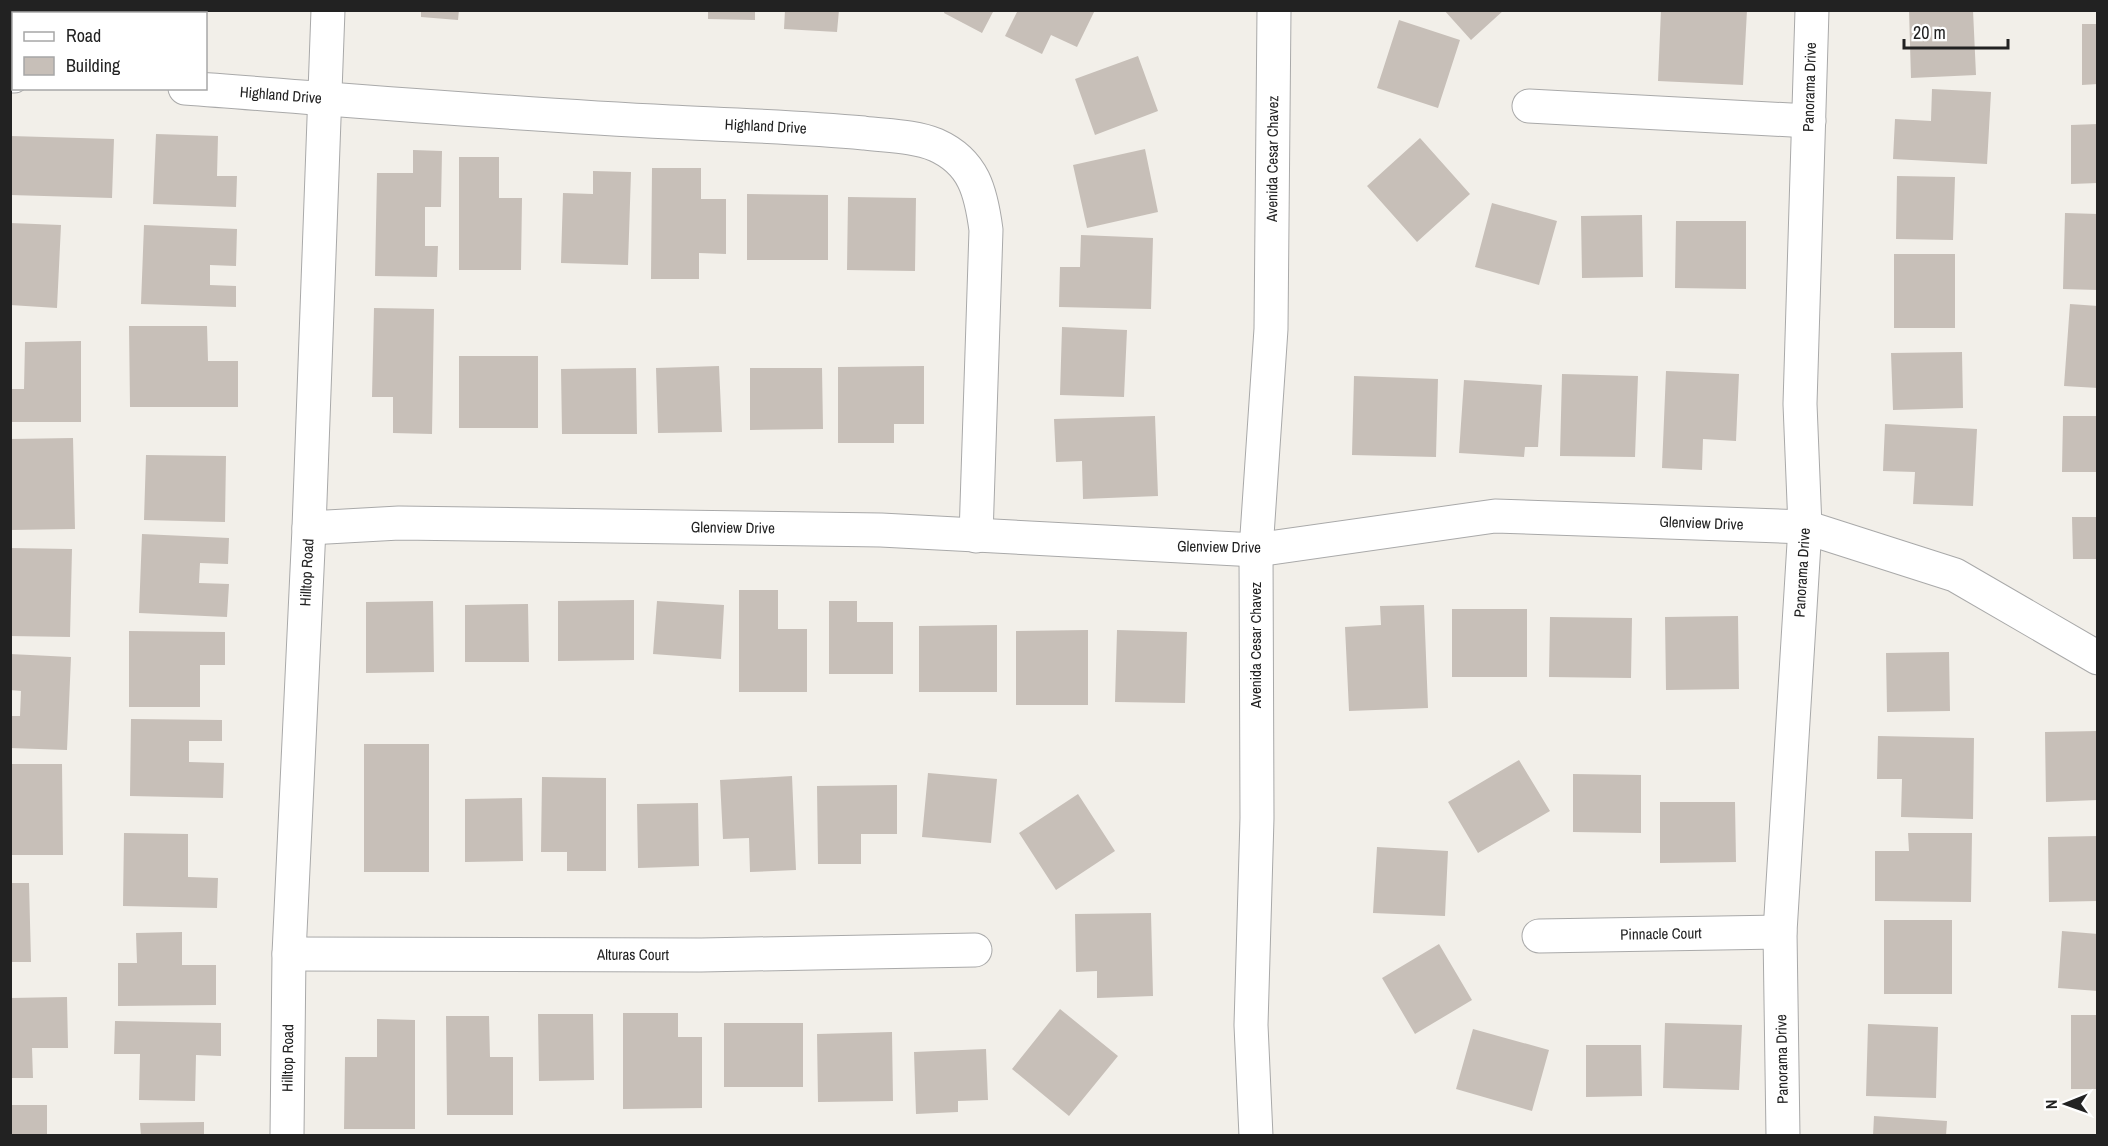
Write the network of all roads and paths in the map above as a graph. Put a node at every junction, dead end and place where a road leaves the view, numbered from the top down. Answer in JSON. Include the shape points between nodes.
{"nodes":[{"id":1,"x":328,"y":10,"type":"edge"},
{"id":2,"x":1274,"y":10,"type":"edge"},
{"id":3,"x":1812,"y":10,"type":"edge"},
{"id":4,"x":207,"y":90,"type":"edge"},
{"id":5,"x":323,"y":98,"type":"junction"},
{"id":6,"x":1529,"y":106,"type":"dead end"},
{"id":7,"x":1809,"y":121,"type":"junction"},
{"id":8,"x":1805,"y":527,"type":"junction"},
{"id":9,"x":309,"y":528,"type":"junction"},
{"id":10,"x":976,"y":536,"type":"junction"},
{"id":11,"x":1256,"y":550,"type":"junction"},
{"id":12,"x":2097,"y":658,"type":"edge"},
{"id":13,"x":1780,"y":932,"type":"junction"},
{"id":14,"x":1539,"y":936,"type":"dead end"},
{"id":15,"x":975,"y":950,"type":"dead end"},
{"id":16,"x":289,"y":954,"type":"junction"},
{"id":17,"x":287,"y":1136,"type":"edge"},
{"id":18,"x":1256,"y":1136,"type":"edge"},
{"id":19,"x":1783,"y":1136,"type":"edge"}],
"edges":[{"from":1,"to":5,"type":"street","name":"Hilltop Road"},
{"from":2,"to":11,"type":"street","name":"Avenida Cesar Chavez","via":[[1271,328]]},
{"from":3,"to":7,"type":"street","name":"Panorama Drive"},
{"from":4,"to":5,"type":"street","name":"Highland Drive"},
{"from":5,"to":9,"type":"street","name":"Hilltop Road"},
{"from":5,"to":10,"type":"street","name":"Highland Drive","via":[[526,115],[825,129],[910,138],[951,154],[977,185],[986,230]]},
{"from":6,"to":7,"type":"street"},
{"from":7,"to":8,"type":"street","name":"Panorama Drive","via":[[1800,404]]},
{"from":8,"to":11,"type":"street","name":"Glenview Drive","via":[[1495,516]]},
{"from":8,"to":12,"type":"street","name":"Glenview Drive","via":[[1954,575]]},
{"from":8,"to":13,"type":"street","name":"Panorama Drive"},
{"from":9,"to":10,"type":"street","name":"Glenview Drive","via":[[399,523],[881,530]]},
{"from":9,"to":16,"type":"street","name":"Hilltop Road"},
{"from":10,"to":11,"type":"street","name":"Glenview Drive"},
{"from":11,"to":18,"type":"street","name":"Avenida Cesar Chavez","via":[[1257,818],[1251,1025]]},
{"from":13,"to":14,"type":"street","name":"Pinnacle Court"},
{"from":13,"to":19,"type":"street","name":"Panorama Drive"},
{"from":15,"to":16,"type":"street","name":"Alturas Court","via":[[701,955]]},
{"from":16,"to":17,"type":"street","name":"Hilltop Road"}]}
